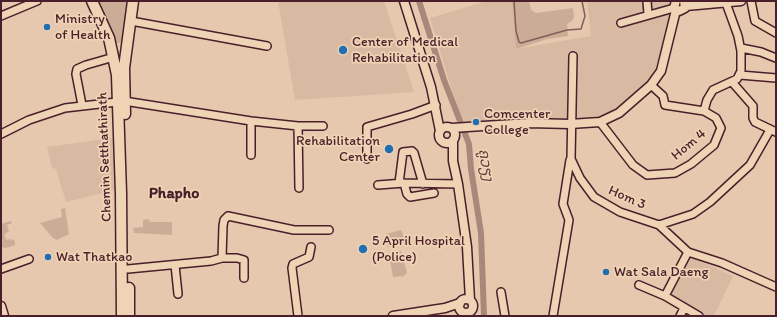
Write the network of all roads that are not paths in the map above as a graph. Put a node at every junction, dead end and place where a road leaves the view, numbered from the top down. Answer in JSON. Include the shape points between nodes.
{"nodes":[{"id":1,"x":37,"y":1,"type":"edge"},
{"id":2,"x":92,"y":1,"type":"edge"},
{"id":3,"x":133,"y":1,"type":"edge"},
{"id":4,"x":404,"y":1,"type":"edge"},
{"id":5,"x":647,"y":1,"type":"edge"},
{"id":6,"x":741,"y":1,"type":"edge"},
{"id":7,"x":751,"y":1,"type":"edge"},
{"id":8,"x":726,"y":3,"type":"junction"},
{"id":9,"x":685,"y":4,"type":"edge"},
{"id":10,"x":676,"y":6,"type":"edge"},
{"id":11,"x":648,"y":14,"type":"junction"},
{"id":12,"x":1,"y":16,"type":"edge"},
{"id":13,"x":131,"y":21,"type":"junction"},
{"id":14,"x":621,"y":23,"type":"dead end"},
{"id":15,"x":776,"y":33,"type":"edge"},
{"id":16,"x":129,"y":35,"type":"junction"},
{"id":17,"x":111,"y":42,"type":"junction"},
{"id":18,"x":267,"y":46,"type":"dead end"},
{"id":19,"x":740,"y":48,"type":"junction"},
{"id":20,"x":573,"y":56,"type":"dead end"},
{"id":21,"x":114,"y":57,"type":"junction"},
{"id":22,"x":776,"y":58,"type":"edge"},
{"id":23,"x":124,"y":68,"type":"junction"},
{"id":24,"x":740,"y":75,"type":"junction"},
{"id":25,"x":776,"y":78,"type":"edge"},
{"id":26,"x":732,"y":82,"type":"junction"},
{"id":27,"x":651,"y":85,"type":"junction"},
{"id":28,"x":121,"y":102,"type":"junction"},
{"id":29,"x":436,"y":105,"type":"junction"},
{"id":30,"x":82,"y":106,"type":"junction"},
{"id":31,"x":704,"y":111,"type":"junction"},
{"id":32,"x":251,"y":121,"type":"junction"},
{"id":33,"x":600,"y":122,"type":"junction"},
{"id":34,"x":570,"y":124,"type":"junction"},
{"id":35,"x":298,"y":126,"type":"junction"},
{"id":36,"x":323,"y":126,"type":"dead end"},
{"id":37,"x":773,"y":131,"type":"edge"},
{"id":38,"x":440,"y":132,"type":"junction"},
{"id":39,"x":454,"y":132,"type":"junction"},
{"id":40,"x":1,"y":134,"type":"edge"},
{"id":41,"x":442,"y":140,"type":"junction"},
{"id":42,"x":251,"y":155,"type":"dead end"},
{"id":43,"x":368,"y":159,"type":"dead end"},
{"id":44,"x":570,"y":159,"type":"junction"},
{"id":45,"x":453,"y":161,"type":"junction"},
{"id":46,"x":402,"y":183,"type":"junction"},
{"id":47,"x":423,"y":184,"type":"junction"},
{"id":48,"x":458,"y":184,"type":"junction"},
{"id":49,"x":378,"y":185,"type":"dead end"},
{"id":50,"x":299,"y":188,"type":"dead end"},
{"id":51,"x":434,"y":193,"type":"dead end"},
{"id":52,"x":659,"y":225,"type":"junction"},
{"id":53,"x":329,"y":230,"type":"dead end"},
{"id":54,"x":311,"y":247,"type":"dead end"},
{"id":55,"x":688,"y":252,"type":"junction"},
{"id":56,"x":222,"y":258,"type":"junction"},
{"id":57,"x":29,"y":259,"type":"dead end"},
{"id":58,"x":174,"y":264,"type":"junction"},
{"id":59,"x":1,"y":269,"type":"edge"},
{"id":60,"x":128,"y":269,"type":"junction"},
{"id":61,"x":469,"y":277,"type":"junction"},
{"id":62,"x":244,"y":278,"type":"dead end"},
{"id":63,"x":639,"y":285,"type":"dead end"},
{"id":64,"x":776,"y":287,"type":"edge"},
{"id":65,"x":501,"y":292,"type":"dead end"},
{"id":66,"x":178,"y":294,"type":"dead end"},
{"id":67,"x":665,"y":296,"type":"junction"},
{"id":68,"x":470,"y":300,"type":"junction"},
{"id":69,"x":1,"y":306,"type":"edge"},
{"id":70,"x":462,"y":308,"type":"edge"},
{"id":71,"x":684,"y":308,"type":"junction"},
{"id":72,"x":471,"y":313,"type":"edge"},
{"id":73,"x":4,"y":316,"type":"edge"},
{"id":74,"x":122,"y":316,"type":"edge"},
{"id":75,"x":129,"y":316,"type":"edge"},
{"id":76,"x":298,"y":316,"type":"edge"},
{"id":77,"x":393,"y":316,"type":"edge"},
{"id":78,"x":505,"y":316,"type":"edge"},
{"id":79,"x":553,"y":316,"type":"edge"},
{"id":80,"x":680,"y":316,"type":"edge"},
{"id":81,"x":699,"y":316,"type":"edge"}],
"edges":[{"from":1,"to":12,"type":"street"},
{"from":2,"to":17,"type":"main road","name":"Chemin Setthathirath"},
{"from":3,"to":13,"type":"main road"},
{"from":4,"to":29,"type":"street"},
{"from":5,"to":11,"type":"street"},
{"from":6,"to":8,"type":"street"},
{"from":7,"to":15,"type":"street","via":[[755,21]]},
{"from":8,"to":9,"type":"street"},
{"from":8,"to":19,"type":"street"},
{"from":9,"to":10,"type":"street","via":[[681,11]]},
{"from":10,"to":11,"type":"street"},
{"from":10,"to":27,"type":"street","via":[[661,71]]},
{"from":11,"to":14,"type":"street"},
{"from":13,"to":16,"type":"main road"},
{"from":13,"to":18,"type":"street"},
{"from":16,"to":17,"type":"main road","via":[[123,43]]},
{"from":16,"to":23,"type":"main road"},
{"from":17,"to":21,"type":"main road","name":"Chemin Setthathirath"},
{"from":19,"to":22,"type":"street"},
{"from":19,"to":24,"type":"street"},
{"from":20,"to":34,"type":"street","name":"Hom 3"},
{"from":21,"to":23,"type":"main road","via":[[115,49],[122,50]]},
{"from":21,"to":28,"type":"main road","name":"Chemin Setthathirath"},
{"from":21,"to":30,"type":"street","via":[[77,69]]},
{"from":23,"to":28,"type":"main road"},
{"from":24,"to":25,"type":"street"},
{"from":24,"to":26,"type":"street"},
{"from":26,"to":31,"type":"street","name":"Hom 4","via":[[713,90]]},
{"from":26,"to":37,"type":"street","via":[[753,106],[755,122]]},
{"from":27,"to":31,"type":"street","via":[[664,96],[665,105]]},
{"from":27,"to":33,"type":"street","via":[[619,113]]},
{"from":28,"to":30,"type":"street"},
{"from":28,"to":32,"type":"street"},
{"from":28,"to":60,"type":"main road"},
{"from":28,"to":74,"type":"main road","name":"Chemin Setthathirath"},
{"from":29,"to":38,"type":"street"},
{"from":29,"to":39,"type":"street"},
{"from":29,"to":43,"type":"street","via":[[367,127]]},
{"from":30,"to":40,"type":"street","via":[[65,108],[29,120]]},
{"from":31,"to":33,"type":"street","name":"Hom 4","via":[[719,122],[721,128],[717,140],[691,164],[667,175],[647,174],[638,169]]},
{"from":32,"to":35,"type":"street"},
{"from":32,"to":42,"type":"street"},
{"from":33,"to":34,"type":"street"},
{"from":34,"to":39,"type":"street","via":[[530,123],[471,127]]},
{"from":34,"to":44,"type":"street","name":"Hom 3"},
{"from":35,"to":36,"type":"street"},
{"from":35,"to":50,"type":"street"},
{"from":37,"to":52,"type":"street","via":[[750,165],[710,202],[693,214]]},
{"from":38,"to":39,"type":"street","via":[[443,128]]},
{"from":38,"to":41,"type":"street"},
{"from":39,"to":41,"type":"street","via":[[446,142]]},
{"from":39,"to":45,"type":"street"},
{"from":41,"to":45,"type":"street"},
{"from":44,"to":52,"type":"street","name":"Hom 3","via":[[594,197],[620,212]]},
{"from":44,"to":79,"type":"street","via":[[563,204],[569,220]]},
{"from":45,"to":48,"type":"street"},
{"from":46,"to":47,"type":"street"},
{"from":46,"to":47,"type":"street","via":[[400,168],[403,152],[412,151]]},
{"from":46,"to":49,"type":"street"},
{"from":46,"to":51,"type":"street","via":[[410,197]]},
{"from":47,"to":48,"type":"street"},
{"from":48,"to":61,"type":"street"},
{"from":52,"to":55,"type":"street"},
{"from":53,"to":56,"type":"street","via":[[294,230],[228,216],[223,226]]},
{"from":54,"to":76,"type":"street","via":[[309,257],[293,264],[292,268]]},
{"from":55,"to":64,"type":"street","via":[[722,263]]},
{"from":55,"to":67,"type":"street"},
{"from":56,"to":58,"type":"street"},
{"from":56,"to":62,"type":"street","via":[[244,260]]},
{"from":57,"to":59,"type":"street"},
{"from":58,"to":60,"type":"street"},
{"from":58,"to":66,"type":"street"},
{"from":60,"to":75,"type":"main road"},
{"from":61,"to":68,"type":"street"},
{"from":61,"to":70,"type":"street"},
{"from":63,"to":67,"type":"street"},
{"from":65,"to":78,"type":"street"},
{"from":67,"to":71,"type":"street"},
{"from":68,"to":70,"type":"street","via":[[464,299]]},
{"from":68,"to":72,"type":"street","via":[[473,306]]},
{"from":69,"to":73,"type":"street"},
{"from":70,"to":72,"type":"street"},
{"from":70,"to":77,"type":"street"},
{"from":71,"to":80,"type":"street"},
{"from":71,"to":81,"type":"street"}]}
